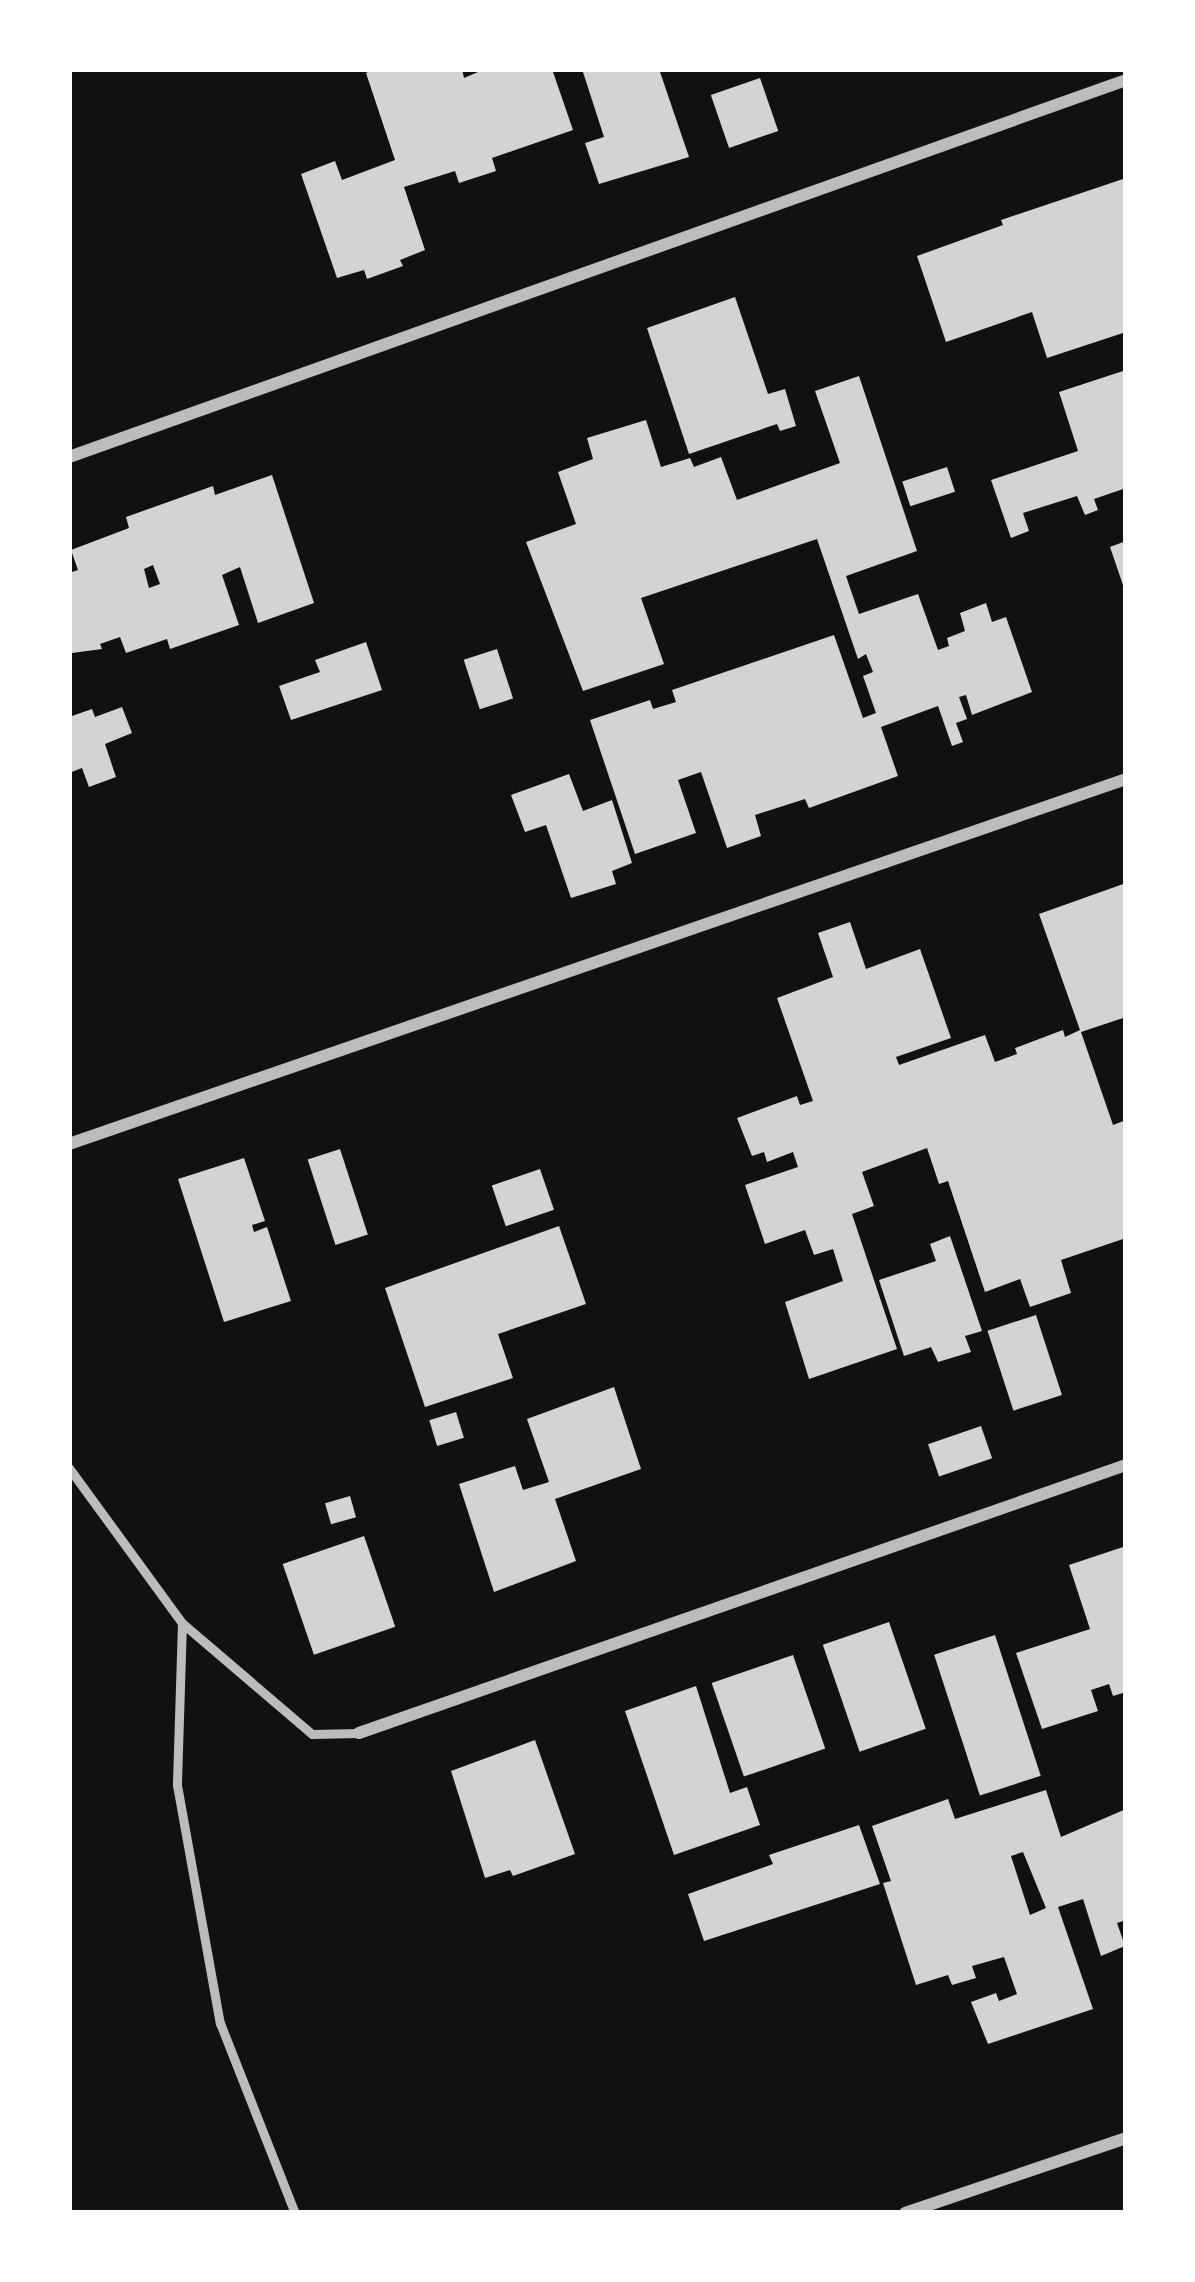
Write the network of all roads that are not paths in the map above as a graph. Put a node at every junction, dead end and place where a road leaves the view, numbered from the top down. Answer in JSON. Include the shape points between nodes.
{"nodes":[{"id":1,"x":1126,"y":80,"type":"edge"},
{"id":2,"x":69,"y":457,"type":"edge"},
{"id":3,"x":1126,"y":779,"type":"edge"},
{"id":4,"x":69,"y":1144,"type":"edge"},
{"id":5,"x":1126,"y":1465,"type":"edge"},
{"id":6,"x":69,"y":1468,"type":"edge"},
{"id":7,"x":182,"y":1623,"type":"junction"},
{"id":8,"x":359,"y":1733,"type":"joint"},
{"id":9,"x":1126,"y":2138,"type":"edge"},
{"id":10,"x":295,"y":2213,"type":"edge"},
{"id":11,"x":905,"y":2213,"type":"edge"}],
"edges":[{"from":1,"to":2,"type":"street"},
{"from":3,"to":4,"type":"street"},
{"from":5,"to":8,"type":"street"},
{"from":6,"to":7,"type":"lane"},
{"from":7,"to":8,"type":"lane","via":[[312,1734]]},
{"from":7,"to":10,"type":"lane","via":[[177,1786],[220,2023]]},
{"from":9,"to":11,"type":"street"}]}
